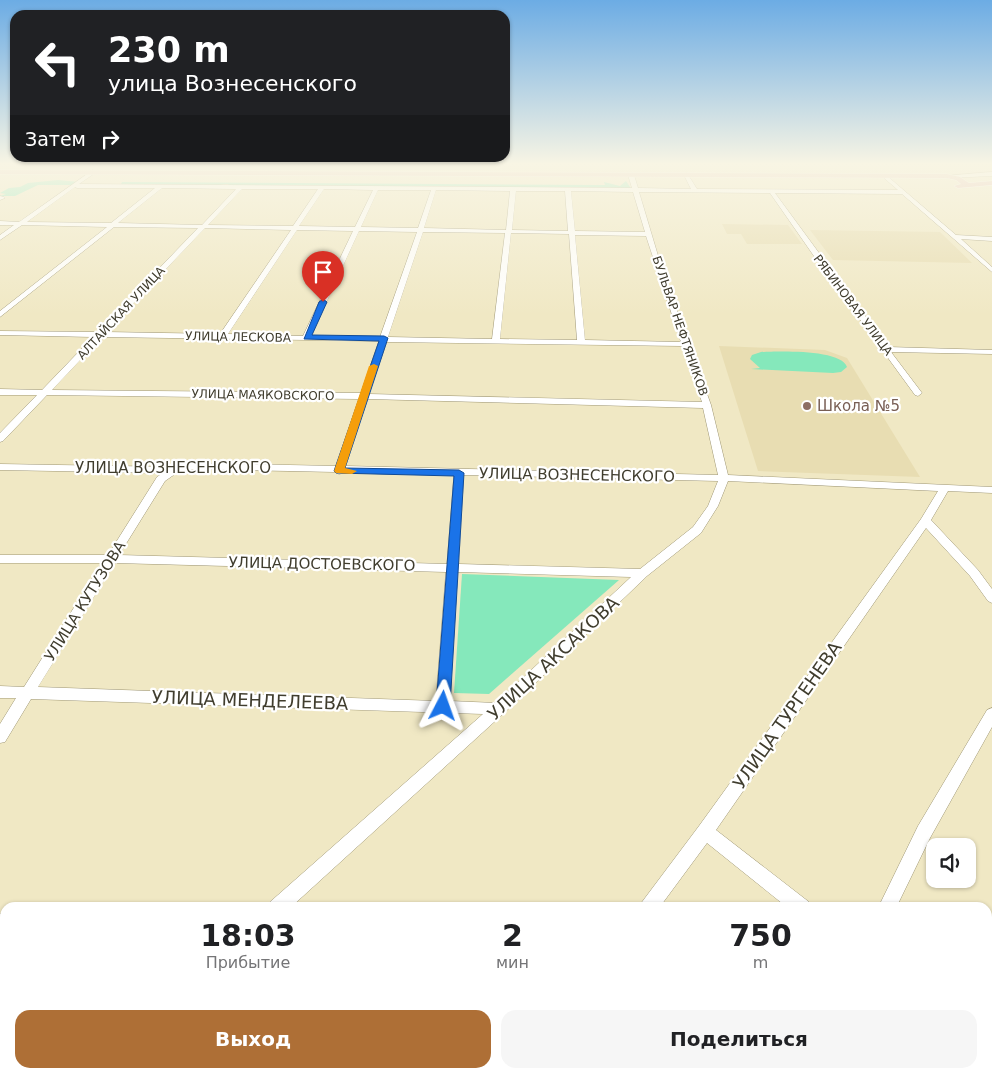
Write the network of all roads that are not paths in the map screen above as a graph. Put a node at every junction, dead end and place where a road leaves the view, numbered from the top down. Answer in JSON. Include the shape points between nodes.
{"nodes":[{"id":1,"x":35,"y":214,"type":"edge"},
{"id":2,"x":124,"y":214,"type":"edge"},
{"id":3,"x":215,"y":214,"type":"edge"},
{"id":4,"x":304,"y":214,"type":"edge"},
{"id":5,"x":363,"y":214,"type":"edge"},
{"id":6,"x":426,"y":214,"type":"edge"},
{"id":7,"x":510,"y":214,"type":"edge"},
{"id":8,"x":570,"y":214,"type":"edge"},
{"id":9,"x":644,"y":214,"type":"edge"},
{"id":10,"x":788,"y":214,"type":"edge"},
{"id":11,"x":928,"y":214,"type":"edge"},
{"id":12,"x":0,"y":223,"type":"edge"},
{"id":13,"x":22,"y":223,"type":"junction"},
{"id":14,"x":111,"y":224,"type":"junction"},
{"id":15,"x":204,"y":226,"type":"junction"},
{"id":16,"x":294,"y":228,"type":"junction"},
{"id":17,"x":356,"y":229,"type":"junction"},
{"id":18,"x":421,"y":230,"type":"junction"},
{"id":19,"x":508,"y":231,"type":"junction"},
{"id":20,"x":571,"y":232,"type":"junction"},
{"id":21,"x":650,"y":234,"type":"junction"},
{"id":22,"x":954,"y":237,"type":"junction"},
{"id":23,"x":0,"y":238,"type":"edge"},
{"id":24,"x":992,"y":239,"type":"edge"},
{"id":25,"x":992,"y":270,"type":"edge"},
{"id":26,"x":0,"y":315,"type":"edge"},
{"id":27,"x":0,"y":332,"type":"edge"},
{"id":28,"x":102,"y":334,"type":"junction"},
{"id":29,"x":222,"y":337,"type":"junction"},
{"id":30,"x":306,"y":338,"type":"junction"},
{"id":31,"x":384,"y":338,"type":"junction"},
{"id":32,"x":496,"y":340,"type":"junction"},
{"id":33,"x":581,"y":342,"type":"junction"},
{"id":34,"x":686,"y":344,"type":"junction"},
{"id":35,"x":887,"y":349,"type":"junction"},
{"id":36,"x":992,"y":352,"type":"edge"},
{"id":37,"x":0,"y":392,"type":"edge"},
{"id":38,"x":44,"y":393,"type":"junction"},
{"id":39,"x":918,"y":393,"type":"dead end"},
{"id":40,"x":363,"y":396,"type":"junction"},
{"id":41,"x":707,"y":405,"type":"junction"},
{"id":42,"x":0,"y":439,"type":"edge"},
{"id":43,"x":0,"y":467,"type":"edge"},
{"id":44,"x":174,"y":470,"type":"junction"},
{"id":45,"x":339,"y":471,"type":"junction"},
{"id":46,"x":459,"y":473,"type":"junction"},
{"id":47,"x":724,"y":478,"type":"junction"},
{"id":48,"x":945,"y":488,"type":"junction"},
{"id":49,"x":992,"y":490,"type":"edge"},
{"id":50,"x":925,"y":521,"type":"junction"},
{"id":51,"x":0,"y":559,"type":"edge"},
{"id":52,"x":110,"y":559,"type":"junction"},
{"id":53,"x":452,"y":566,"type":"junction"},
{"id":54,"x":643,"y":573,"type":"junction"},
{"id":55,"x":992,"y":598,"type":"edge"},
{"id":56,"x":0,"y":692,"type":"edge"},
{"id":57,"x":29,"y":692,"type":"junction"},
{"id":58,"x":443,"y":706,"type":"junction"},
{"id":59,"x":499,"y":709,"type":"junction"},
{"id":60,"x":992,"y":714,"type":"edge"},
{"id":61,"x":0,"y":737,"type":"edge"},
{"id":62,"x":705,"y":832,"type":"junction"},
{"id":63,"x":283,"y":902,"type":"edge"},
{"id":64,"x":652,"y":902,"type":"edge"},
{"id":65,"x":796,"y":902,"type":"edge"},
{"id":66,"x":890,"y":902,"type":"edge"}],
"edges":[{"from":1,"to":13,"type":"street"},
{"from":2,"to":14,"type":"street"},
{"from":3,"to":15,"type":"street","name":"АЛТАЙСКАЯ УЛИЦА"},
{"from":4,"to":16,"type":"street"},
{"from":5,"to":17,"type":"street"},
{"from":6,"to":18,"type":"street"},
{"from":7,"to":19,"type":"street"},
{"from":8,"to":20,"type":"street"},
{"from":9,"to":21,"type":"street","name":"БУЛЬВАР НЕФТЯНИКОВ"},
{"from":10,"to":35,"type":"street","name":"РЯБИНОВАЯ УЛИЦА"},
{"from":11,"to":22,"type":"street"},
{"from":12,"to":13,"type":"street"},
{"from":13,"to":14,"type":"street"},
{"from":13,"to":23,"type":"street"},
{"from":14,"to":15,"type":"street"},
{"from":14,"to":26,"type":"street"},
{"from":15,"to":16,"type":"street"},
{"from":15,"to":28,"type":"street","name":"АЛТАЙСКАЯ УЛИЦА"},
{"from":16,"to":17,"type":"street"},
{"from":16,"to":29,"type":"street"},
{"from":17,"to":18,"type":"street"},
{"from":17,"to":30,"type":"street"},
{"from":18,"to":19,"type":"street"},
{"from":18,"to":31,"type":"street"},
{"from":19,"to":20,"type":"street"},
{"from":19,"to":32,"type":"street"},
{"from":20,"to":21,"type":"street"},
{"from":20,"to":33,"type":"street"},
{"from":21,"to":34,"type":"street","name":"БУЛЬВАР НЕФТЯНИКОВ"},
{"from":22,"to":24,"type":"street"},
{"from":22,"to":25,"type":"street"},
{"from":27,"to":28,"type":"street","name":"УЛИЦА ЛЕСКОВА"},
{"from":28,"to":29,"type":"street","name":"УЛИЦА ЛЕСКОВА"},
{"from":28,"to":38,"type":"street","name":"АЛТАЙСКАЯ УЛИЦА"},
{"from":29,"to":30,"type":"street","name":"УЛИЦА ЛЕСКОВА"},
{"from":30,"to":31,"type":"street","name":"УЛИЦА ЛЕСКОВА"},
{"from":31,"to":32,"type":"street","name":"УЛИЦА ЛЕСКОВА"},
{"from":31,"to":40,"type":"street"},
{"from":32,"to":33,"type":"street","name":"УЛИЦА ЛЕСКОВА"},
{"from":33,"to":34,"type":"street","name":"УЛИЦА ЛЕСКОВА"},
{"from":34,"to":41,"type":"street","name":"БУЛЬВАР НЕФТЯНИКОВ"},
{"from":35,"to":36,"type":"street"},
{"from":35,"to":39,"type":"street","name":"РЯБИНОВАЯ УЛИЦА"},
{"from":37,"to":38,"type":"street","name":"УЛИЦА МАЯКОВСКОГО"},
{"from":38,"to":40,"type":"street","name":"УЛИЦА МАЯКОВСКОГО"},
{"from":38,"to":42,"type":"street","name":"АЛТАЙСКАЯ УЛИЦА"},
{"from":40,"to":41,"type":"street","name":"УЛИЦА МАЯКОВСКОГО"},
{"from":40,"to":45,"type":"street"},
{"from":41,"to":47,"type":"street","name":"БУЛЬВАР НЕФТЯНИКОВ"},
{"from":43,"to":44,"type":"street","name":"УЛИЦА ВОЗНЕСЕНСКОГО"},
{"from":44,"to":45,"type":"street","name":"УЛИЦА ВОЗНЕСЕНСКОГО","via":[[188,466]]},
{"from":44,"to":52,"type":"street","name":"УЛИЦА КУТУЗОВА","via":[[161,479]]},
{"from":45,"to":46,"type":"street","name":"УЛИЦА ВОЗНЕСЕНСКОГО"},
{"from":46,"to":47,"type":"street","name":"УЛИЦА ВОЗНЕСЕНСКОГО"},
{"from":46,"to":53,"type":"street"},
{"from":47,"to":48,"type":"street","name":"УЛИЦА ВОЗНЕСЕНСКОГО"},
{"from":47,"to":54,"type":"street","name":"УЛИЦА АКСАКОВА","via":[[713,506],[698,530]]},
{"from":48,"to":49,"type":"street","name":"УЛИЦА ВОЗНЕСЕНСКОГО"},
{"from":48,"to":50,"type":"street","name":"УЛИЦА ТУРГЕНЕВА"},
{"from":50,"to":55,"type":"street","via":[[974,573]]},
{"from":50,"to":62,"type":"street","name":"УЛИЦА ТУРГЕНЕВА"},
{"from":51,"to":52,"type":"street","name":"УЛИЦА ДОСТОЕВСКОГО"},
{"from":52,"to":53,"type":"street","name":"УЛИЦА ДОСТОЕВСКОГО"},
{"from":52,"to":57,"type":"street","name":"УЛИЦА КУТУЗОВА"},
{"from":53,"to":54,"type":"street","name":"УЛИЦА ДОСТОЕВСКОГО"},
{"from":53,"to":58,"type":"street"},
{"from":54,"to":59,"type":"street","name":"УЛИЦА АКСАКОВА"},
{"from":56,"to":57,"type":"street","name":"УЛИЦА МЕНДЕЛЕЕВА"},
{"from":57,"to":58,"type":"street","name":"УЛИЦА МЕНДЕЛЕЕВА"},
{"from":57,"to":61,"type":"street","name":"УЛИЦА КУТУЗОВА"},
{"from":58,"to":59,"type":"street","name":"УЛИЦА МЕНДЕЛЕЕВА"},
{"from":59,"to":63,"type":"street","name":"УЛИЦА АКСАКОВА"},
{"from":60,"to":66,"type":"street","via":[[924,832]]},
{"from":62,"to":64,"type":"street","name":"УЛИЦА ТУРГЕНЕВА"},
{"from":62,"to":65,"type":"street"}]}
